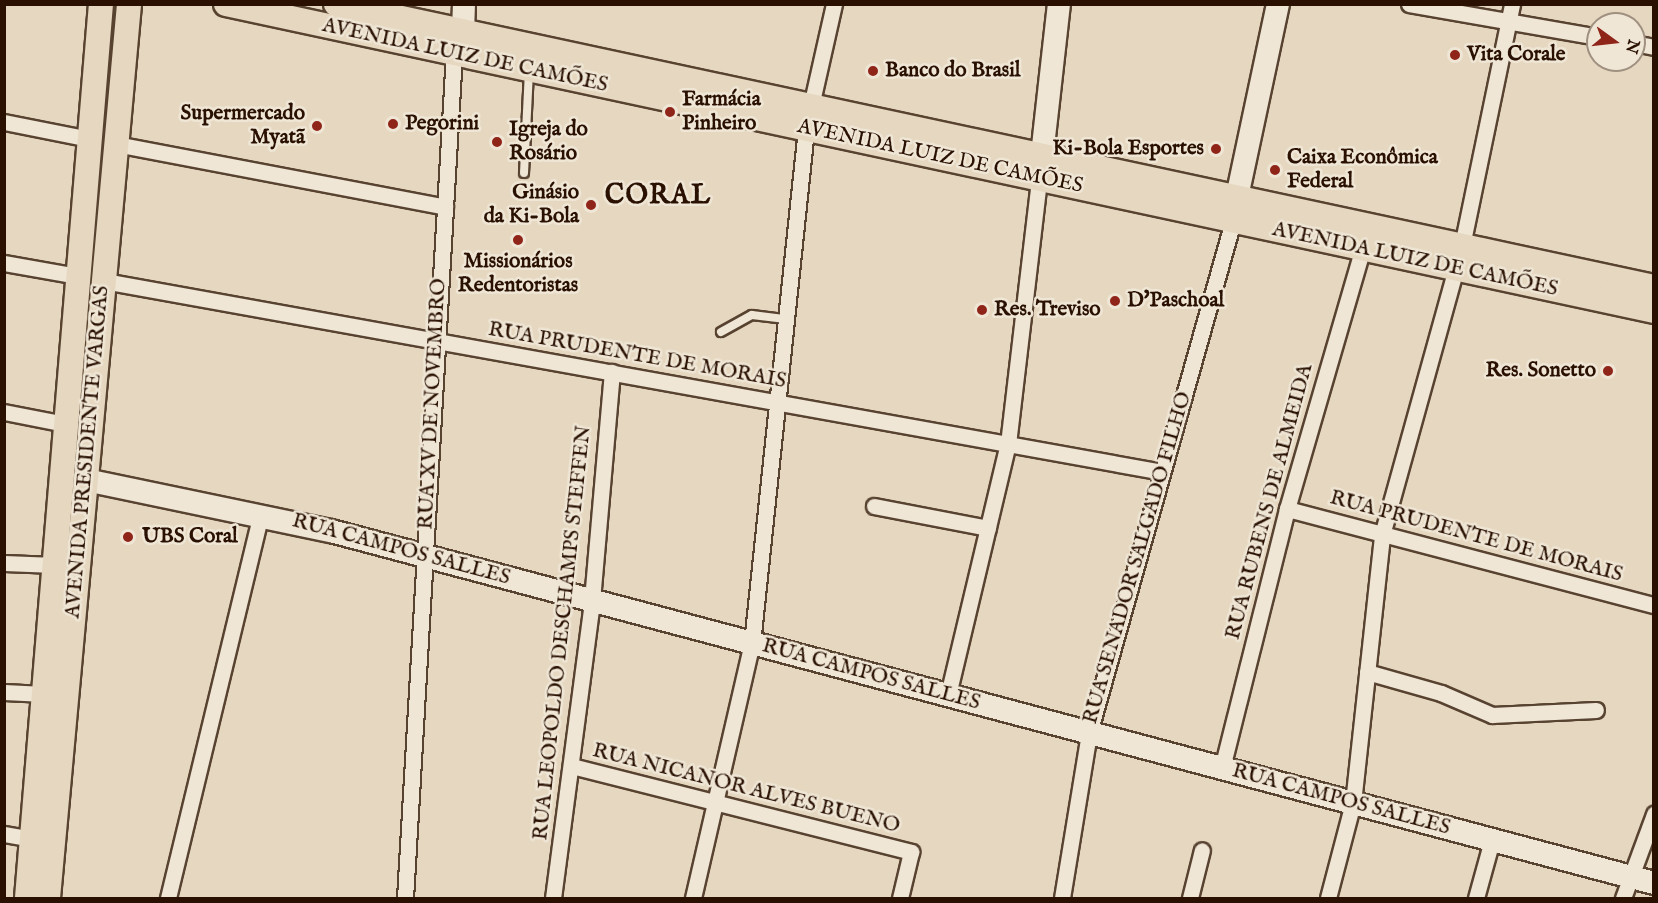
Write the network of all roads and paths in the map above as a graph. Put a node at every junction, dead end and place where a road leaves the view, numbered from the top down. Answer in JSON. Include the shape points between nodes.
{"nodes":[{"id":1,"x":101,"y":4,"type":"edge"},
{"id":2,"x":129,"y":4,"type":"edge"},
{"id":3,"x":226,"y":4,"type":"edge"},
{"id":4,"x":336,"y":4,"type":"edge"},
{"id":5,"x":464,"y":4,"type":"edge"},
{"id":6,"x":834,"y":4,"type":"edge"},
{"id":7,"x":1059,"y":4,"type":"edge"},
{"id":8,"x":1278,"y":4,"type":"edge"},
{"id":9,"x":1409,"y":4,"type":"edge"},
{"id":10,"x":1512,"y":4,"type":"edge"},
{"id":11,"x":1509,"y":22,"type":"junction"},
{"id":12,"x":1586,"y":35,"type":"edge"},
{"id":13,"x":458,"y":42,"type":"junction"},
{"id":14,"x":529,"y":69,"type":"junction"},
{"id":15,"x":809,"y":118,"type":"junction"},
{"id":16,"x":4,"y":122,"type":"edge"},
{"id":17,"x":90,"y":139,"type":"junction"},
{"id":18,"x":116,"y":144,"type":"junction"},
{"id":19,"x":1040,"y":167,"type":"junction"},
{"id":20,"x":524,"y":173,"type":"dead end"},
{"id":21,"x":445,"y":207,"type":"junction"},
{"id":22,"x":1235,"y":209,"type":"junction"},
{"id":23,"x":1462,"y":246,"type":"junction"},
{"id":24,"x":1363,"y":248,"type":"junction"},
{"id":25,"x":4,"y":263,"type":"edge"},
{"id":26,"x":1456,"y":269,"type":"junction"},
{"id":27,"x":78,"y":276,"type":"junction"},
{"id":28,"x":104,"y":281,"type":"junction"},
{"id":29,"x":1653,"y":287,"type":"edge"},
{"id":30,"x":1653,"y":311,"type":"edge"},
{"id":31,"x":786,"y":319,"type":"junction"},
{"id":32,"x":721,"y":332,"type":"dead end"},
{"id":33,"x":437,"y":341,"type":"junction"},
{"id":34,"x":612,"y":372,"type":"junction"},
{"id":35,"x":778,"y":402,"type":"junction"},
{"id":36,"x":4,"y":412,"type":"edge"},
{"id":37,"x":66,"y":424,"type":"junction"},
{"id":38,"x":1008,"y":444,"type":"junction"},
{"id":39,"x":1162,"y":472,"type":"junction"},
{"id":40,"x":62,"y":474,"type":"junction"},
{"id":41,"x":86,"y":480,"type":"junction"},
{"id":42,"x":874,"y":506,"type":"dead end"},
{"id":43,"x":1287,"y":509,"type":"junction"},
{"id":44,"x":261,"y":514,"type":"junction"},
{"id":45,"x":988,"y":528,"type":"junction"},
{"id":46,"x":1382,"y":536,"type":"junction"},
{"id":47,"x":424,"y":556,"type":"junction"},
{"id":48,"x":4,"y":564,"type":"edge"},
{"id":49,"x":55,"y":565,"type":"junction"},
{"id":50,"x":592,"y":600,"type":"junction"},
{"id":51,"x":1653,"y":605,"type":"edge"},
{"id":52,"x":752,"y":643,"type":"junction"},
{"id":53,"x":1367,"y":672,"type":"junction"},
{"id":54,"x":4,"y":692,"type":"edge"},
{"id":55,"x":44,"y":694,"type":"junction"},
{"id":56,"x":948,"y":695,"type":"junction"},
{"id":57,"x":1596,"y":710,"type":"dead end"},
{"id":58,"x":1089,"y":732,"type":"junction"},
{"id":59,"x":572,"y":766,"type":"junction"},
{"id":60,"x":1222,"y":768,"type":"junction"},
{"id":61,"x":715,"y":802,"type":"junction"},
{"id":62,"x":1353,"y":803,"type":"junction"},
{"id":63,"x":1653,"y":814,"type":"edge"},
{"id":64,"x":4,"y":834,"type":"edge"},
{"id":65,"x":32,"y":839,"type":"junction"},
{"id":66,"x":1492,"y":840,"type":"junction"},
{"id":67,"x":1202,"y":850,"type":"dead end"},
{"id":68,"x":1629,"y":876,"type":"junction"},
{"id":69,"x":1653,"y":883,"type":"edge"},
{"id":70,"x":27,"y":898,"type":"edge"},
{"id":71,"x":48,"y":898,"type":"edge"},
{"id":72,"x":168,"y":898,"type":"edge"},
{"id":73,"x":405,"y":898,"type":"edge"},
{"id":74,"x":552,"y":898,"type":"edge"},
{"id":75,"x":693,"y":898,"type":"edge"},
{"id":76,"x":900,"y":898,"type":"edge"},
{"id":77,"x":1062,"y":898,"type":"edge"},
{"id":78,"x":1190,"y":898,"type":"edge"},
{"id":79,"x":1328,"y":898,"type":"edge"},
{"id":80,"x":1476,"y":898,"type":"edge"},
{"id":81,"x":1623,"y":898,"type":"edge"}],
"edges":[{"from":1,"to":17,"type":"main road","name":"AVENIDA PRESIDENTE VARGAS"},
{"from":2,"to":18,"type":"main road","name":"AVENIDA PRESIDENTE VARGAS"},
{"from":3,"to":13,"type":"main road","name":"AVENIDA LUIZ DE CAMÕES"},
{"from":4,"to":13,"type":"main road","name":"AVENIDA LUIZ DE CAMÕES"},
{"from":5,"to":13,"type":"main road","name":"RUA XV DE NOVEMBRO"},
{"from":6,"to":15,"type":"street"},
{"from":7,"to":19,"type":"main road"},
{"from":8,"to":22,"type":"main road","name":"RUA SENADOR SALGADO FILHO"},
{"from":9,"to":11,"type":"street"},
{"from":10,"to":11,"type":"street"},
{"from":11,"to":12,"type":"street"},
{"from":11,"to":23,"type":"street"},
{"from":13,"to":14,"type":"main road","name":"AVENIDA LUIZ DE CAMÕES"},
{"from":13,"to":15,"type":"main road","name":"AVENIDA LUIZ DE CAMÕES"},
{"from":13,"to":21,"type":"street","name":"RUA XV DE NOVEMBRO"},
{"from":14,"to":15,"type":"main road","name":"AVENIDA LUIZ DE CAMÕES"},
{"from":14,"to":20,"type":"lane"},
{"from":15,"to":19,"type":"main road","name":"AVENIDA LUIZ DE CAMÕES"},
{"from":15,"to":31,"type":"street"},
{"from":16,"to":17,"type":"street"},
{"from":17,"to":27,"type":"main road","name":"AVENIDA PRESIDENTE VARGAS"},
{"from":18,"to":21,"type":"street"},
{"from":18,"to":28,"type":"main road","name":"AVENIDA PRESIDENTE VARGAS"},
{"from":19,"to":22,"type":"main road","name":"AVENIDA LUIZ DE CAMÕES"},
{"from":19,"to":38,"type":"street"},
{"from":21,"to":33,"type":"street","name":"RUA XV DE NOVEMBRO"},
{"from":22,"to":23,"type":"main road","name":"AVENIDA LUIZ DE CAMÕES"},
{"from":22,"to":24,"type":"main road","name":"AVENIDA LUIZ DE CAMÕES"},
{"from":22,"to":39,"type":"street","name":"RUA SENADOR SALGADO FILHO"},
{"from":23,"to":29,"type":"main road","name":"AVENIDA LUIZ DE CAMÕES"},
{"from":24,"to":26,"type":"main road","name":"AVENIDA LUIZ DE CAMÕES"},
{"from":24,"to":43,"type":"street","name":"RUA RUBENS DE ALMEIDA"},
{"from":25,"to":27,"type":"street"},
{"from":26,"to":30,"type":"main road","name":"AVENIDA LUIZ DE CAMÕES"},
{"from":26,"to":46,"type":"street"},
{"from":27,"to":28,"type":"main road"},
{"from":27,"to":37,"type":"main road","name":"AVENIDA PRESIDENTE VARGAS"},
{"from":28,"to":33,"type":"street","name":"RUA PRUDENTE DE MORAIS"},
{"from":28,"to":41,"type":"main road","name":"AVENIDA PRESIDENTE VARGAS"},
{"from":31,"to":32,"type":"lane","via":[[752,315]]},
{"from":31,"to":35,"type":"street"},
{"from":33,"to":34,"type":"street","name":"RUA PRUDENTE DE MORAIS"},
{"from":33,"to":47,"type":"street","name":"RUA XV DE NOVEMBRO"},
{"from":34,"to":35,"type":"street","name":"RUA PRUDENTE DE MORAIS"},
{"from":34,"to":50,"type":"street","name":"RUA LEOPOLDO DESCHAMPS STEFFEN"},
{"from":35,"to":38,"type":"street","name":"RUA PRUDENTE DE MORAIS"},
{"from":35,"to":52,"type":"street"},
{"from":36,"to":37,"type":"street"},
{"from":37,"to":40,"type":"main road","name":"AVENIDA PRESIDENTE VARGAS"},
{"from":38,"to":39,"type":"street","name":"RUA PRUDENTE DE MORAIS"},
{"from":38,"to":45,"type":"street"},
{"from":39,"to":58,"type":"street","name":"RUA SENADOR SALGADO FILHO"},
{"from":40,"to":41,"type":"main road"},
{"from":40,"to":49,"type":"main road","name":"AVENIDA PRESIDENTE VARGAS"},
{"from":41,"to":44,"type":"main road","name":"RUA CAMPOS SALLES"},
{"from":41,"to":71,"type":"main road","name":"AVENIDA PRESIDENTE VARGAS"},
{"from":42,"to":45,"type":"street"},
{"from":43,"to":46,"type":"street","name":"RUA PRUDENTE DE MORAIS"},
{"from":43,"to":60,"type":"street","name":"RUA RUBENS DE ALMEIDA"},
{"from":44,"to":47,"type":"main road","name":"RUA CAMPOS SALLES"},
{"from":44,"to":72,"type":"street"},
{"from":45,"to":56,"type":"street"},
{"from":46,"to":51,"type":"street","name":"RUA PRUDENTE DE MORAIS"},
{"from":46,"to":53,"type":"street"},
{"from":47,"to":50,"type":"main road","name":"RUA CAMPOS SALLES"},
{"from":47,"to":73,"type":"street","name":"RUA XV DE NOVEMBRO"},
{"from":48,"to":49,"type":"street"},
{"from":49,"to":55,"type":"main road","name":"AVENIDA PRESIDENTE VARGAS"},
{"from":50,"to":52,"type":"main road","name":"RUA CAMPOS SALLES"},
{"from":50,"to":59,"type":"street","name":"RUA LEOPOLDO DESCHAMPS STEFFEN"},
{"from":52,"to":56,"type":"main road","name":"RUA CAMPOS SALLES"},
{"from":52,"to":61,"type":"street"},
{"from":53,"to":57,"type":"street","via":[[1442,693],[1492,715]]},
{"from":53,"to":62,"type":"street"},
{"from":54,"to":55,"type":"street"},
{"from":55,"to":65,"type":"main road","name":"AVENIDA PRESIDENTE VARGAS"},
{"from":56,"to":58,"type":"main road","name":"RUA CAMPOS SALLES"},
{"from":58,"to":60,"type":"main road","name":"RUA CAMPOS SALLES"},
{"from":58,"to":77,"type":"street","name":"RUA SENADOR SALGADO FILHO"},
{"from":59,"to":61,"type":"street","name":"RUA NICANOR ALVES BUENO"},
{"from":59,"to":74,"type":"street","name":"RUA LEOPOLDO DESCHAMPS STEFFEN"},
{"from":60,"to":62,"type":"main road","name":"RUA CAMPOS SALLES"},
{"from":61,"to":75,"type":"street"},
{"from":61,"to":76,"type":"street","name":"RUA NICANOR ALVES BUENO","via":[[911,852]]},
{"from":62,"to":66,"type":"main road","name":"RUA CAMPOS SALLES"},
{"from":62,"to":79,"type":"street"},
{"from":63,"to":68,"type":"street"},
{"from":64,"to":65,"type":"street"},
{"from":65,"to":70,"type":"main road","name":"AVENIDA PRESIDENTE VARGAS"},
{"from":66,"to":68,"type":"main road","name":"RUA CAMPOS SALLES"},
{"from":66,"to":80,"type":"street"},
{"from":67,"to":78,"type":"street"},
{"from":68,"to":69,"type":"main road","name":"RUA CAMPOS SALLES"},
{"from":68,"to":81,"type":"street"}]}
